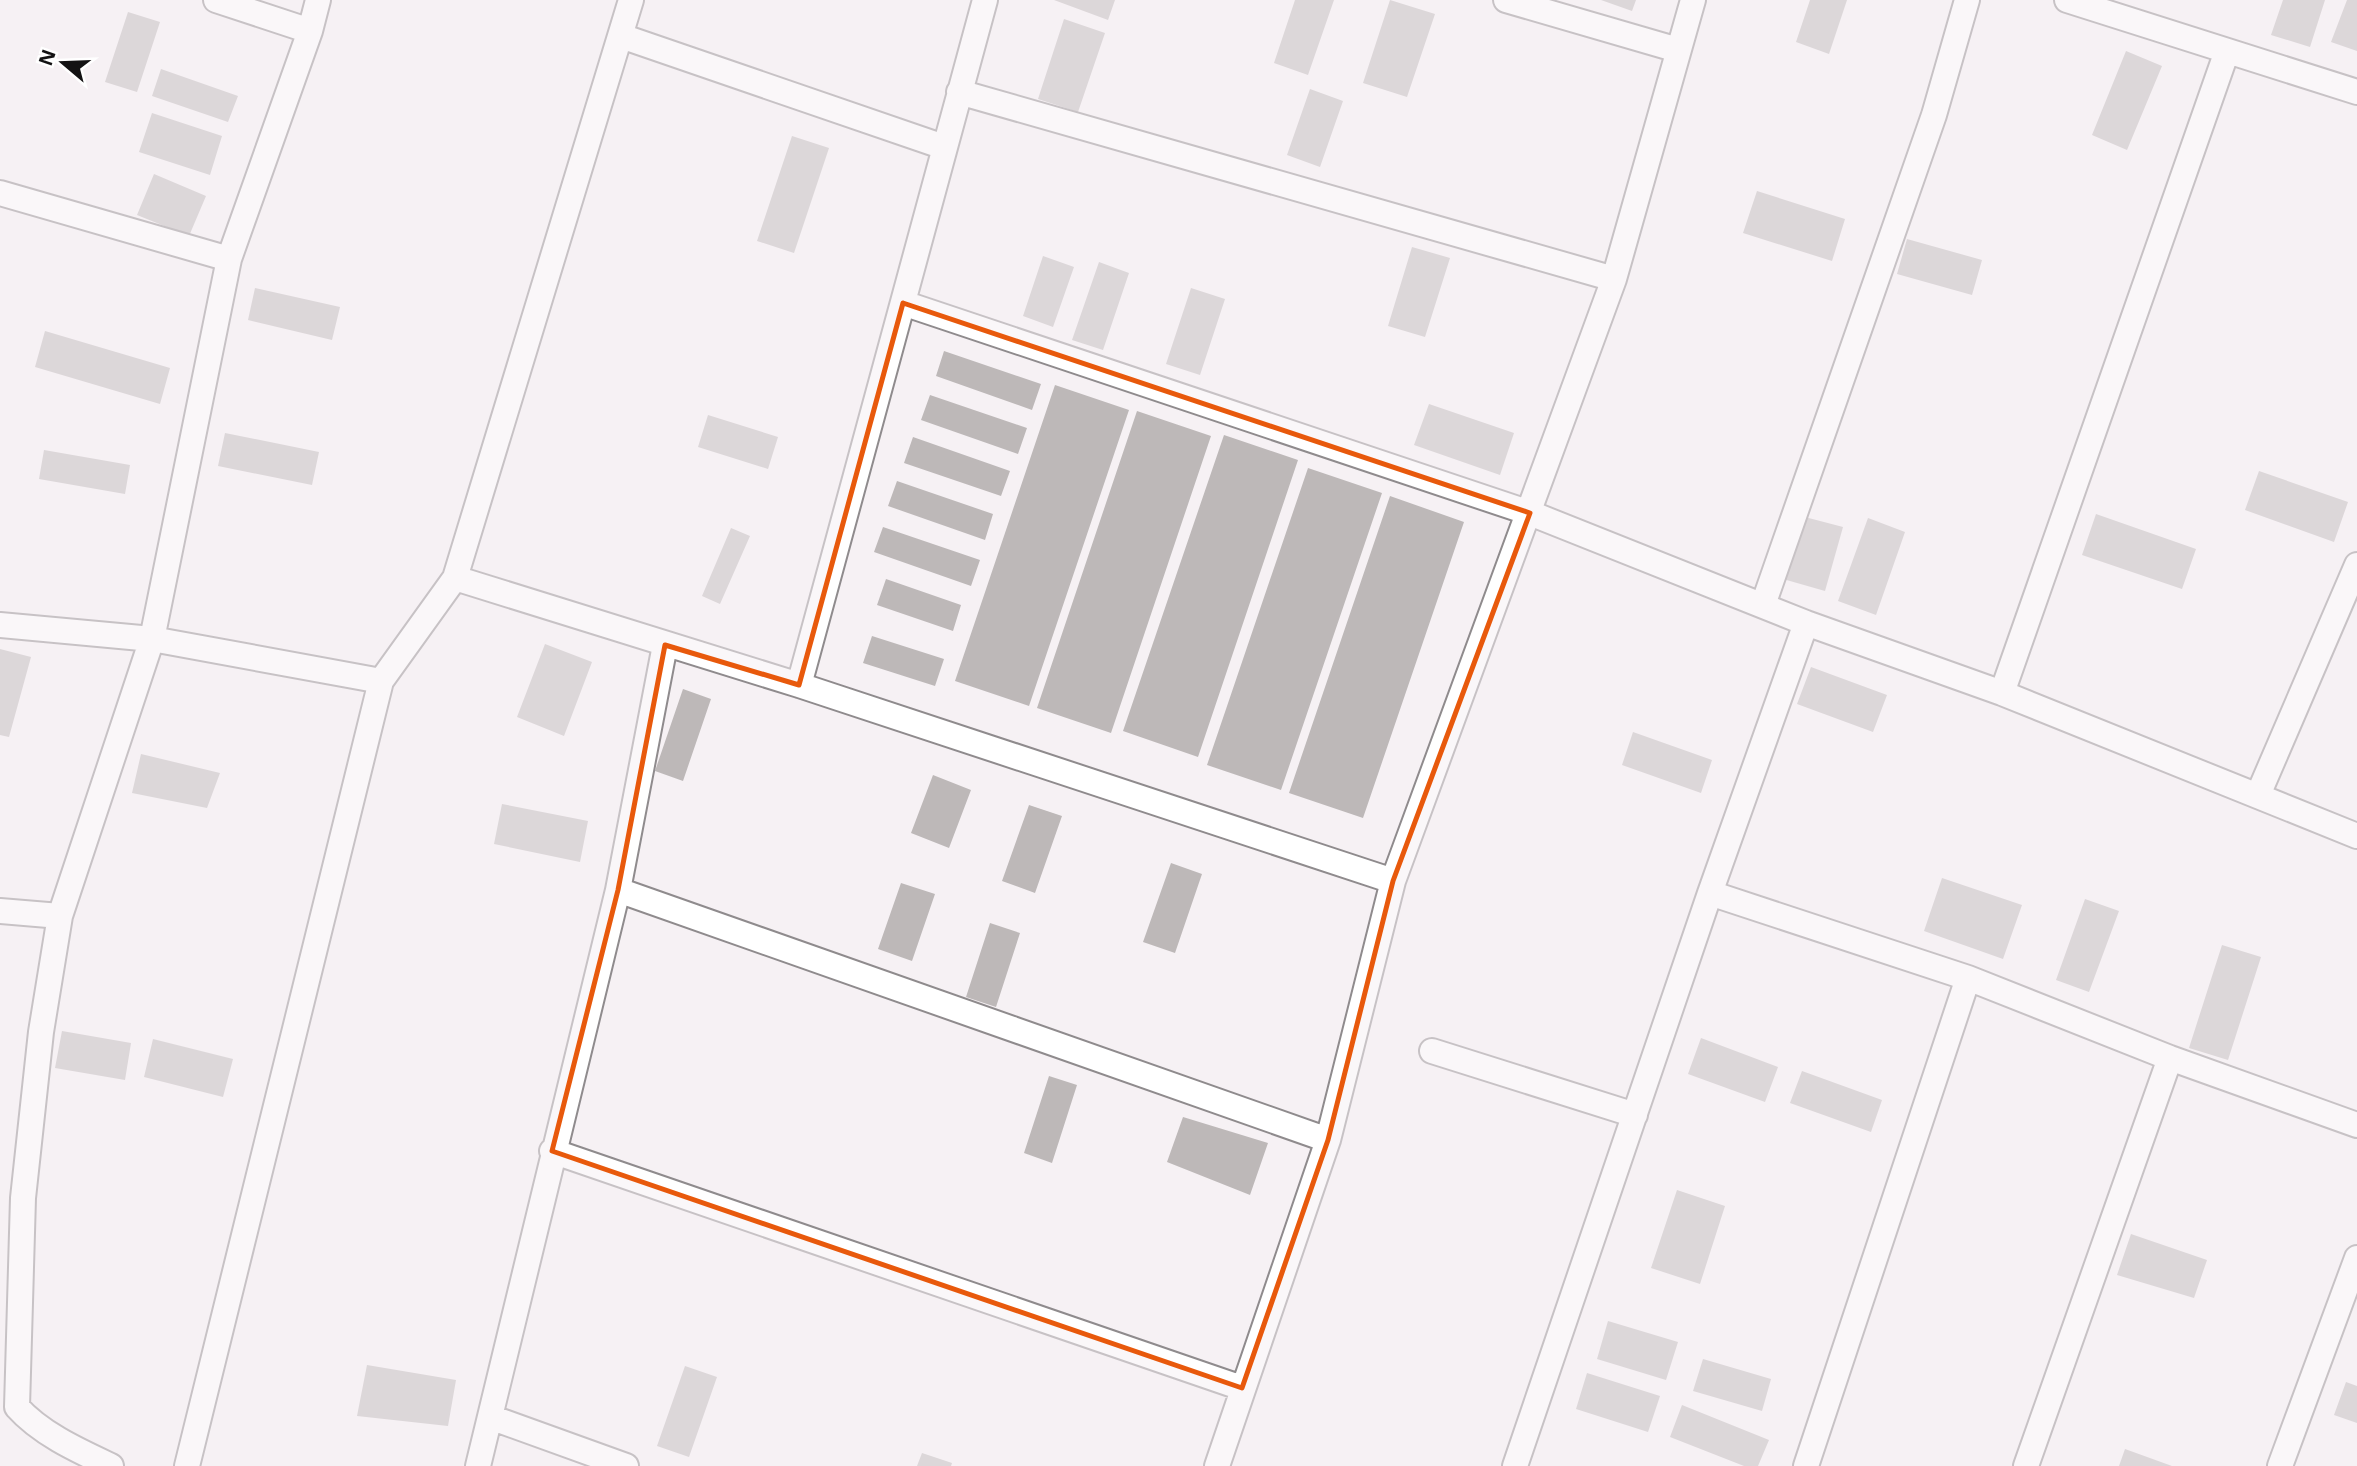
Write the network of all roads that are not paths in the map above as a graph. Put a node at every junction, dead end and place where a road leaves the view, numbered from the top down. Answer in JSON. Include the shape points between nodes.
{"nodes":[{"id":1,"x":216,"y":0,"type":"edge"},
{"id":2,"x":317,"y":0,"type":"edge"},
{"id":3,"x":631,"y":0,"type":"edge"},
{"id":4,"x":985,"y":0,"type":"edge"},
{"id":5,"x":1506,"y":0,"type":"edge"},
{"id":6,"x":1693,"y":0,"type":"edge"},
{"id":7,"x":1967,"y":0,"type":"edge"},
{"id":8,"x":2067,"y":0,"type":"edge"},
{"id":9,"x":310,"y":31,"type":"junction"},
{"id":10,"x":621,"y":36,"type":"junction"},
{"id":11,"x":1678,"y":50,"type":"junction"},
{"id":12,"x":2227,"y":51,"type":"junction"},
{"id":13,"x":958,"y":92,"type":"junction"},
{"id":14,"x":2357,"y":92,"type":"edge"},
{"id":15,"x":944,"y":147,"type":"junction"},
{"id":16,"x":0,"y":193,"type":"edge"},
{"id":17,"x":229,"y":259,"type":"junction"},
{"id":18,"x":1614,"y":279,"type":"junction"},
{"id":19,"x":903,"y":303,"type":"junction"},
{"id":20,"x":1530,"y":513,"type":"junction"},
{"id":21,"x":2357,"y":565,"type":"edge"},
{"id":22,"x":455,"y":578,"type":"junction"},
{"id":23,"x":1763,"y":605,"type":"junction"},
{"id":24,"x":1806,"y":622,"type":"junction"},
{"id":25,"x":0,"y":625,"type":"edge"},
{"id":26,"x":152,"y":639,"type":"junction"},
{"id":27,"x":665,"y":645,"type":"junction"},
{"id":28,"x":381,"y":681,"type":"junction"},
{"id":29,"x":799,"y":685,"type":"junction"},
{"id":30,"x":2002,"y":693,"type":"junction"},
{"id":31,"x":2258,"y":795,"type":"junction"},
{"id":32,"x":2357,"y":836,"type":"edge"},
{"id":33,"x":1394,"y":881,"type":"junction"},
{"id":34,"x":618,"y":890,"type":"junction"},
{"id":35,"x":1710,"y":893,"type":"junction"},
{"id":36,"x":0,"y":911,"type":"edge"},
{"id":37,"x":60,"y":916,"type":"junction"},
{"id":38,"x":1968,"y":978,"type":"junction"},
{"id":39,"x":1432,"y":1051,"type":"dead end"},
{"id":40,"x":2170,"y":1058,"type":"junction"},
{"id":41,"x":1634,"y":1115,"type":"junction"},
{"id":42,"x":2357,"y":1125,"type":"edge"},
{"id":43,"x":1328,"y":1140,"type":"junction"},
{"id":44,"x":552,"y":1151,"type":"junction"},
{"id":45,"x":2357,"y":1258,"type":"edge"},
{"id":46,"x":1242,"y":1388,"type":"junction"},
{"id":47,"x":490,"y":1417,"type":"junction"},
{"id":48,"x":78,"y":1459,"type":"edge"},
{"id":49,"x":111,"y":1466,"type":"edge"},
{"id":50,"x":187,"y":1466,"type":"edge"},
{"id":51,"x":478,"y":1466,"type":"edge"},
{"id":52,"x":626,"y":1466,"type":"edge"},
{"id":53,"x":1217,"y":1466,"type":"edge"},
{"id":54,"x":1515,"y":1466,"type":"edge"},
{"id":55,"x":1806,"y":1466,"type":"edge"},
{"id":56,"x":2026,"y":1466,"type":"edge"},
{"id":57,"x":2280,"y":1466,"type":"edge"}],
"edges":[{"from":1,"to":9,"type":"street"},
{"from":2,"to":9,"type":"street"},
{"from":3,"to":10,"type":"street"},
{"from":4,"to":13,"type":"street"},
{"from":5,"to":11,"type":"street"},
{"from":6,"to":11,"type":"street"},
{"from":7,"to":23,"type":"street","via":[[1934,115]]},
{"from":8,"to":12,"type":"street"},
{"from":9,"to":17,"type":"street"},
{"from":10,"to":15,"type":"street"},
{"from":10,"to":22,"type":"street"},
{"from":11,"to":18,"type":"street"},
{"from":12,"to":14,"type":"street"},
{"from":12,"to":30,"type":"street"},
{"from":13,"to":15,"type":"street"},
{"from":13,"to":18,"type":"street"},
{"from":15,"to":19,"type":"street"},
{"from":16,"to":17,"type":"street"},
{"from":17,"to":26,"type":"street"},
{"from":18,"to":20,"type":"street"},
{"from":19,"to":20,"type":"street"},
{"from":19,"to":29,"type":"street"},
{"from":20,"to":23,"type":"street"},
{"from":20,"to":33,"type":"street"},
{"from":21,"to":31,"type":"street"},
{"from":22,"to":27,"type":"street"},
{"from":22,"to":28,"type":"street"},
{"from":23,"to":24,"type":"street"},
{"from":24,"to":30,"type":"street"},
{"from":24,"to":35,"type":"street"},
{"from":25,"to":26,"type":"street"},
{"from":26,"to":28,"type":"street"},
{"from":26,"to":37,"type":"street"},
{"from":27,"to":29,"type":"street"},
{"from":27,"to":34,"type":"street"},
{"from":28,"to":50,"type":"street"},
{"from":29,"to":33,"type":"street"},
{"from":30,"to":31,"type":"street"},
{"from":31,"to":32,"type":"street"},
{"from":33,"to":43,"type":"street"},
{"from":34,"to":43,"type":"street"},
{"from":34,"to":44,"type":"street"},
{"from":35,"to":38,"type":"street"},
{"from":35,"to":41,"type":"street"},
{"from":36,"to":37,"type":"street"},
{"from":37,"to":48,"type":"street","via":[[41,1032],[23,1198],[16,1391],[18,1407],[29,1420]]},
{"from":38,"to":40,"type":"street"},
{"from":38,"to":55,"type":"street"},
{"from":39,"to":41,"type":"street"},
{"from":40,"to":42,"type":"street"},
{"from":40,"to":56,"type":"street"},
{"from":41,"to":54,"type":"street"},
{"from":43,"to":46,"type":"street"},
{"from":44,"to":46,"type":"street"},
{"from":44,"to":47,"type":"street"},
{"from":45,"to":57,"type":"street"},
{"from":46,"to":53,"type":"street"},
{"from":47,"to":51,"type":"street"},
{"from":47,"to":52,"type":"street"},
{"from":48,"to":49,"type":"street"}]}
